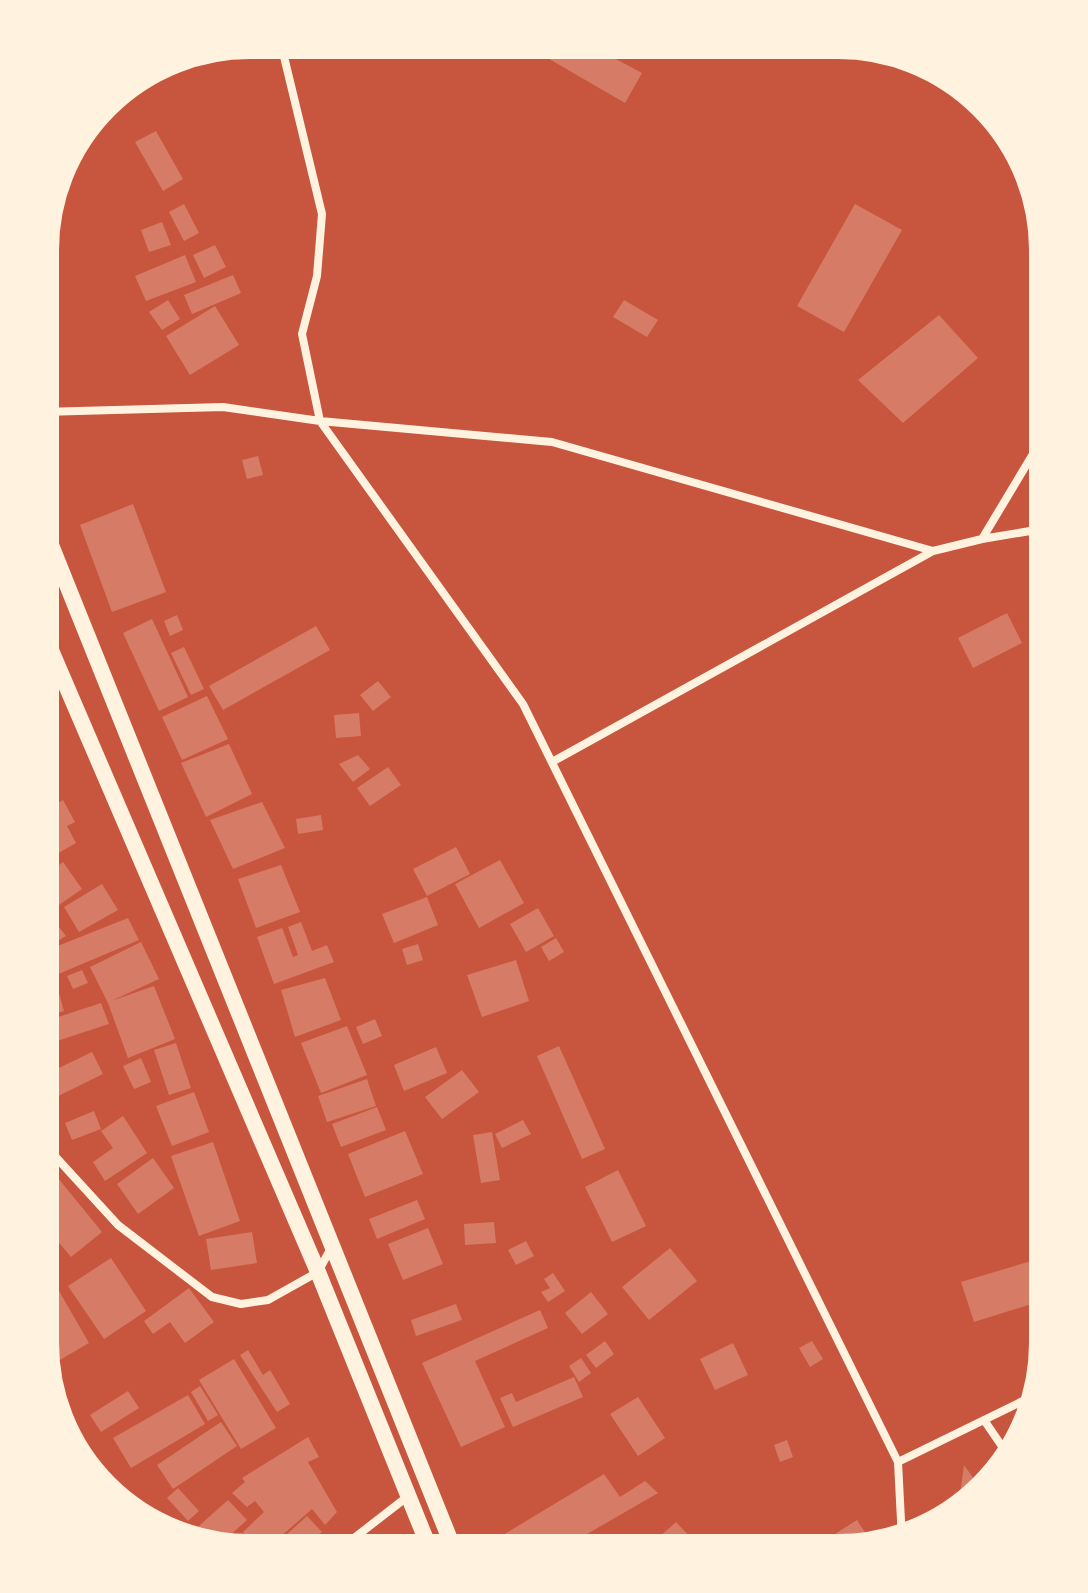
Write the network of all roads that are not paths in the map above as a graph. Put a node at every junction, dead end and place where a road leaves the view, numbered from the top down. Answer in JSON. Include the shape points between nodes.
{"nodes":[{"id":1,"x":283,"y":54,"type":"edge"},
{"id":2,"x":54,"y":412,"type":"edge"},
{"id":3,"x":320,"y":421,"type":"junction"},
{"id":4,"x":1034,"y":452,"type":"edge"},
{"id":5,"x":1034,"y":530,"type":"edge"},
{"id":6,"x":982,"y":539,"type":"junction"},
{"id":7,"x":933,"y":551,"type":"junction"},
{"id":8,"x":54,"y":552,"type":"edge"},
{"id":9,"x":54,"y":657,"type":"edge"},
{"id":10,"x":552,"y":762,"type":"junction"},
{"id":11,"x":54,"y":1155,"type":"edge"},
{"id":12,"x":333,"y":1244,"type":"junction"},
{"id":13,"x":318,"y":1272,"type":"junction"},
{"id":14,"x":1026,"y":1400,"type":"edge"},
{"id":15,"x":984,"y":1420,"type":"junction"},
{"id":16,"x":1003,"y":1448,"type":"edge"},
{"id":17,"x":898,"y":1462,"type":"junction"},
{"id":18,"x":407,"y":1497,"type":"junction"},
{"id":19,"x":901,"y":1529,"type":"edge"},
{"id":20,"x":353,"y":1539,"type":"edge"},
{"id":21,"x":425,"y":1539,"type":"edge"},
{"id":22,"x":450,"y":1539,"type":"edge"}],
"edges":[{"from":1,"to":3,"type":"street","via":[[322,214],[317,276],[302,334]]},
{"from":2,"to":3,"type":"street","via":[[223,407]]},
{"from":3,"to":7,"type":"street","via":[[552,442]]},
{"from":3,"to":10,"type":"street","via":[[523,704]]},
{"from":4,"to":6,"type":"street"},
{"from":5,"to":6,"type":"street"},
{"from":6,"to":7,"type":"street"},
{"from":7,"to":10,"type":"street"},
{"from":8,"to":12,"type":"main road"},
{"from":9,"to":13,"type":"main road"},
{"from":10,"to":17,"type":"street"},
{"from":11,"to":13,"type":"street","via":[[118,1225],[212,1297],[241,1304],[268,1300]]},
{"from":12,"to":13,"type":"street"},
{"from":12,"to":22,"type":"main road"},
{"from":13,"to":18,"type":"main road"},
{"from":14,"to":15,"type":"street"},
{"from":15,"to":16,"type":"street"},
{"from":15,"to":17,"type":"street"},
{"from":17,"to":19,"type":"street"},
{"from":18,"to":20,"type":"street"},
{"from":18,"to":21,"type":"main road"}]}
